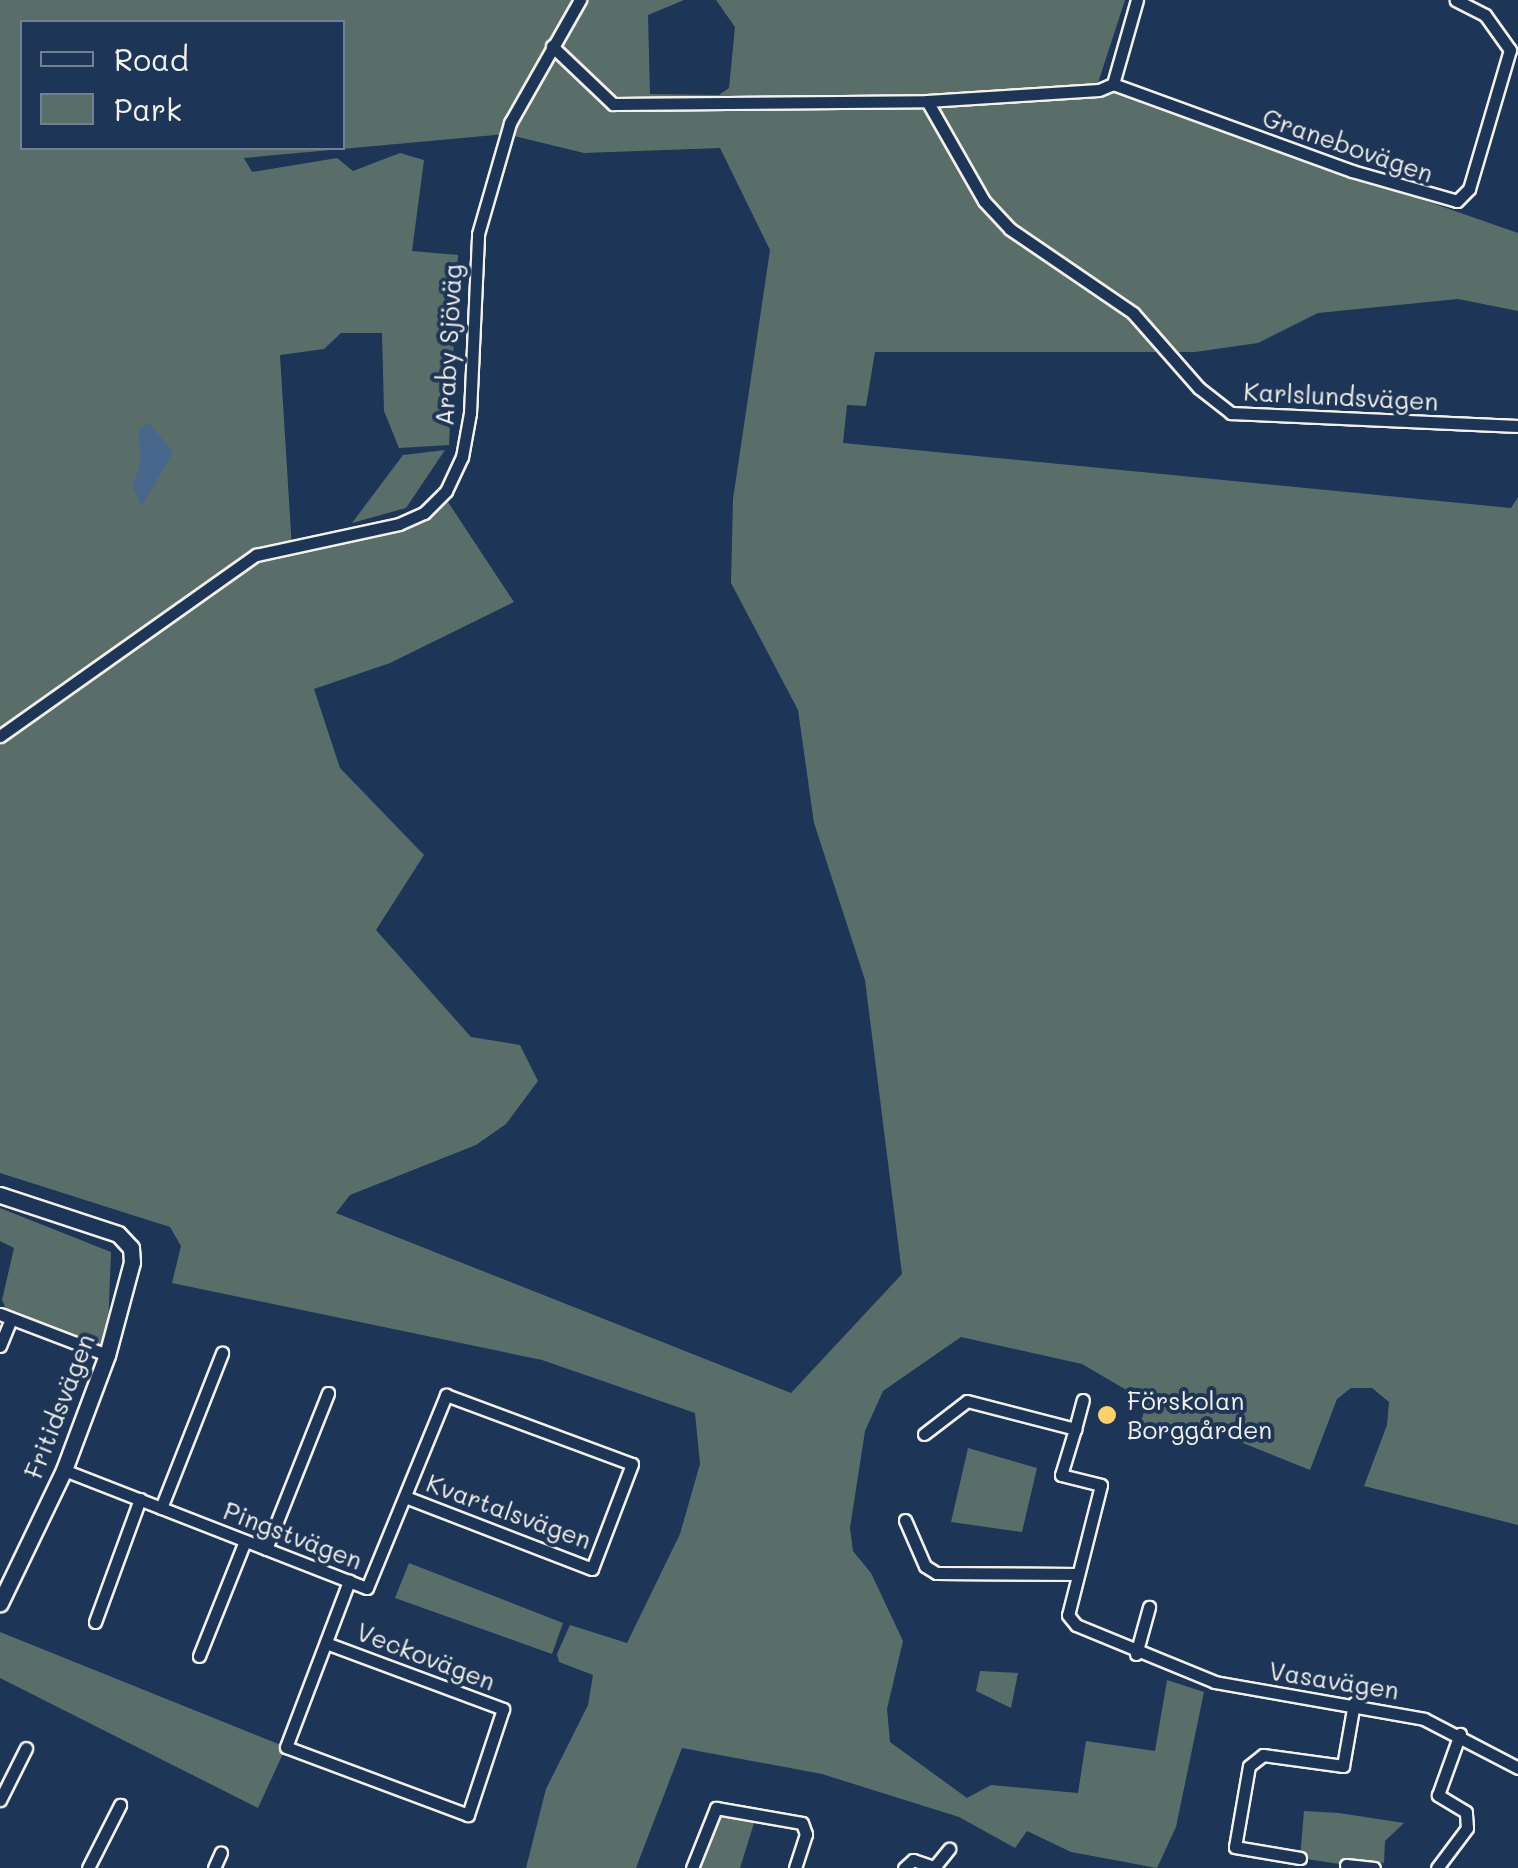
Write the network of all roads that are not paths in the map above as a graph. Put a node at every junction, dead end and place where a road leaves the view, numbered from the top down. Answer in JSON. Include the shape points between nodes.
{"nodes":[{"id":1,"x":580,"y":0,"type":"edge"},
{"id":2,"x":1137,"y":0,"type":"edge"},
{"id":3,"x":1456,"y":0,"type":"edge"},
{"id":4,"x":552,"y":46,"type":"junction"},
{"id":5,"x":1113,"y":84,"type":"junction"},
{"id":6,"x":927,"y":101,"type":"junction"},
{"id":7,"x":1518,"y":426,"type":"edge"},
{"id":8,"x":0,"y":736,"type":"edge"},
{"id":9,"x":0,"y":1195,"type":"edge"},
{"id":10,"x":5,"y":1316,"type":"edge"},
{"id":11,"x":0,"y":1346,"type":"edge"},
{"id":12,"x":222,"y":1353,"type":"dead end"},
{"id":13,"x":108,"y":1355,"type":"junction"},
{"id":14,"x":328,"y":1393,"type":"dead end"},
{"id":15,"x":446,"y":1395,"type":"joint"},
{"id":16,"x":1083,"y":1400,"type":"dead end"},
{"id":17,"x":1074,"y":1429,"type":"junction"},
{"id":18,"x":924,"y":1434,"type":"dead end"},
{"id":19,"x":64,"y":1470,"type":"junction"},
{"id":20,"x":405,"y":1497,"type":"junction"},
{"id":21,"x":140,"y":1499,"type":"junction"},
{"id":22,"x":161,"y":1508,"type":"junction"},
{"id":23,"x":906,"y":1520,"type":"dead end"},
{"id":24,"x":245,"y":1541,"type":"junction"},
{"id":25,"x":266,"y":1549,"type":"junction"},
{"id":26,"x":1078,"y":1574,"type":"junction"},
{"id":27,"x":349,"y":1581,"type":"junction"},
{"id":28,"x":0,"y":1603,"type":"edge"},
{"id":29,"x":1150,"y":1607,"type":"dead end"},
{"id":30,"x":95,"y":1622,"type":"dead end"},
{"id":31,"x":326,"y":1642,"type":"junction"},
{"id":32,"x":1136,"y":1654,"type":"junction"},
{"id":33,"x":199,"y":1656,"type":"dead end"},
{"id":34,"x":1354,"y":1703,"type":"junction"},
{"id":35,"x":1460,"y":1734,"type":"junction"},
{"id":36,"x":26,"y":1748,"type":"dead end"},
{"id":37,"x":1518,"y":1768,"type":"edge"},
{"id":38,"x":0,"y":1800,"type":"edge"},
{"id":39,"x":120,"y":1805,"type":"dead end"},
{"id":40,"x":949,"y":1848,"type":"dead end"},
{"id":41,"x":221,"y":1852,"type":"dead end"},
{"id":42,"x":1300,"y":1858,"type":"dead end"},
{"id":43,"x":1346,"y":1865,"type":"dead end"},
{"id":44,"x":936,"y":1866,"type":"edge"},
{"id":45,"x":88,"y":1868,"type":"edge"},
{"id":46,"x":214,"y":1868,"type":"edge"},
{"id":47,"x":692,"y":1868,"type":"edge"},
{"id":48,"x":795,"y":1868,"type":"edge"},
{"id":49,"x":904,"y":1868,"type":"edge"},
{"id":50,"x":1374,"y":1868,"type":"edge"},
{"id":51,"x":1437,"y":1868,"type":"edge"}],
"edges":[{"from":1,"to":4,"type":"street","name":"Araby Sjöväg"},
{"from":2,"to":5,"type":"street"},
{"from":3,"to":5,"type":"street","name":"Granebovägen","via":[[1484,16],[1510,50],[1469,189],[1458,201],[1352,171]]},
{"from":4,"to":6,"type":"street","via":[[612,104]]},
{"from":4,"to":8,"type":"street","name":"Araby Sjöväg","via":[[510,122],[478,234],[470,413],[462,457],[446,491],[424,513],[399,524],[284,545],[246,560]]},
{"from":5,"to":6,"type":"street","name":"Granebovägen"},
{"from":6,"to":7,"type":"street","name":"Karlslundsvägen","via":[[984,200],[1010,229],[1133,313],[1199,388],[1231,413]]},
{"from":9,"to":13,"type":"street","name":"Fritidsvägen","via":[[126,1240],[132,1262]]},
{"from":10,"to":11,"type":"street"},
{"from":10,"to":13,"type":"street"},
{"from":12,"to":22,"type":"street"},
{"from":13,"to":19,"type":"street","name":"Fritidsvägen"},
{"from":14,"to":25,"type":"street"},
{"from":15,"to":20,"type":"street","name":"Pingstvägen"},
{"from":15,"to":20,"type":"street","name":"Kvartalsvägen","via":[[632,1464],[592,1569]]},
{"from":16,"to":17,"type":"street"},
{"from":17,"to":18,"type":"street","via":[[967,1401]]},
{"from":17,"to":26,"type":"street","name":"Vasavägen","via":[[1062,1475],[1100,1484]]},
{"from":19,"to":21,"type":"street","name":"Pingstvägen"},
{"from":19,"to":28,"type":"street","name":"Fritidsvägen"},
{"from":20,"to":27,"type":"street","name":"Pingstvägen","via":[[366,1588]]},
{"from":21,"to":22,"type":"street","name":"Pingstvägen"},
{"from":21,"to":30,"type":"street"},
{"from":22,"to":24,"type":"street","name":"Pingstvägen"},
{"from":23,"to":26,"type":"street","via":[[919,1555],[936,1573]]},
{"from":24,"to":25,"type":"street","name":"Pingstvägen"},
{"from":24,"to":33,"type":"street"},
{"from":25,"to":27,"type":"street","name":"Pingstvägen"},
{"from":26,"to":32,"type":"street","name":"Vasavägen","via":[[1069,1620]]},
{"from":27,"to":31,"type":"street"},
{"from":29,"to":32,"type":"street"},
{"from":31,"to":31,"type":"street","name":"Veckovägen","via":[[286,1747],[468,1816],[504,1709]]},
{"from":32,"to":34,"type":"street","name":"Vasavägen","via":[[1215,1682]]},
{"from":34,"to":35,"type":"street","name":"Vasavägen"},
{"from":34,"to":42,"type":"street","via":[[1344,1766],[1263,1755],[1249,1766],[1235,1848]]},
{"from":35,"to":37,"type":"street","name":"Vasavägen"},
{"from":35,"to":51,"type":"street","via":[[1438,1795],[1466,1812],[1468,1828]]},
{"from":36,"to":38,"type":"street"},
{"from":39,"to":45,"type":"street"},
{"from":40,"to":44,"type":"street"},
{"from":41,"to":46,"type":"street"},
{"from":43,"to":50,"type":"street"},
{"from":44,"to":49,"type":"street","via":[[914,1860]]},
{"from":47,"to":48,"type":"street","via":[[716,1808],[802,1822],[806,1830]]}]}
